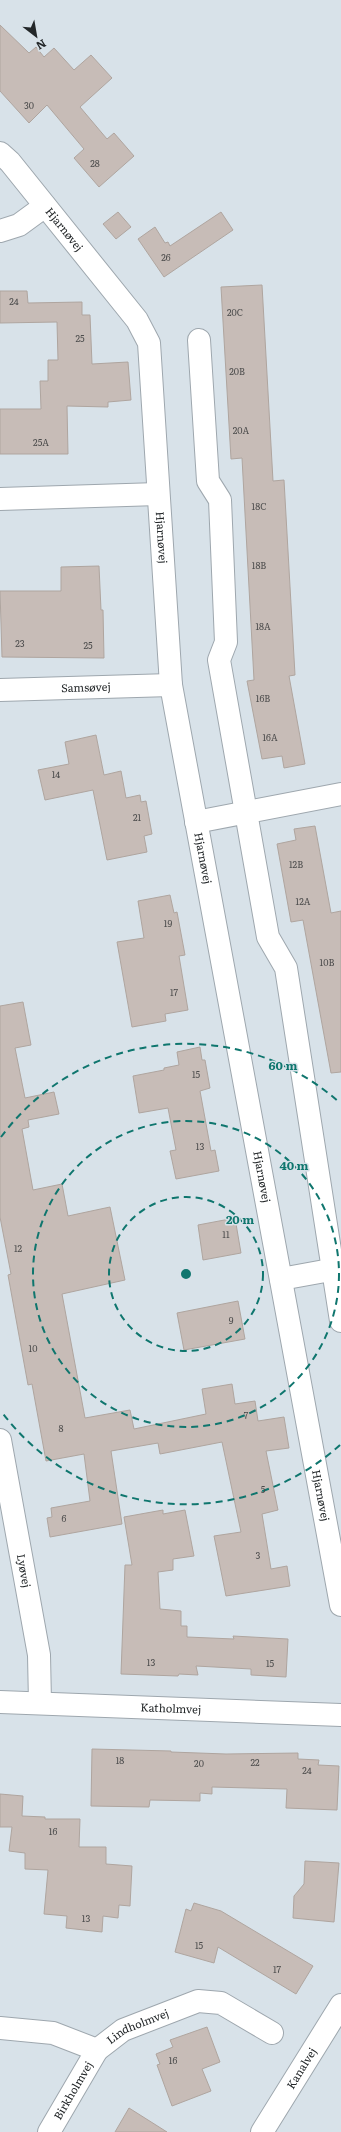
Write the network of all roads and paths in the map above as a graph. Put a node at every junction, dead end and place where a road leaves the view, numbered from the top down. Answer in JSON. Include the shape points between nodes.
{"nodes":[{"id":1,"x":0,"y":154,"type":"edge"},
{"id":2,"x":45,"y":206,"type":"junction"},
{"id":3,"x":0,"y":231,"type":"edge"},
{"id":4,"x":199,"y":340,"type":"dead end"},
{"id":5,"x":158,"y":494,"type":"junction"},
{"id":6,"x":0,"y":499,"type":"edge"},
{"id":7,"x":171,"y":685,"type":"junction"},
{"id":8,"x":0,"y":690,"type":"edge"},
{"id":9,"x":341,"y":794,"type":"edge"},
{"id":10,"x":246,"y":813,"type":"junction"},
{"id":11,"x":196,"y":822,"type":"junction"},
{"id":12,"x":337,"y":1269,"type":"edge"},
{"id":13,"x":280,"y":1279,"type":"junction"},
{"id":14,"x":341,"y":1321,"type":"edge"},
{"id":15,"x":0,"y":1440,"type":"edge"},
{"id":16,"x":341,"y":1605,"type":"edge"},
{"id":17,"x":0,"y":1702,"type":"edge"},
{"id":18,"x":40,"y":1703,"type":"junction"},
{"id":19,"x":341,"y":1715,"type":"edge"},
{"id":20,"x":341,"y":2005,"type":"edge"},
{"id":21,"x":0,"y":2028,"type":"edge"},
{"id":22,"x":272,"y":2033,"type":"dead end"},
{"id":23,"x":98,"y":2050,"type":"junction"},
{"id":24,"x":49,"y":2132,"type":"edge"},
{"id":25,"x":262,"y":2132,"type":"edge"}],
"edges":[{"from":1,"to":2,"type":"street","name":"Hjarnøvej","via":[[10,162]]},
{"from":2,"to":3,"type":"street","via":[[19,225]]},
{"from":2,"to":5,"type":"street","name":"Hjarnøvej","via":[[137,320],[149,343]]},
{"from":4,"to":10,"type":"street","via":[[208,481],[220,500],[226,642],[219,660]]},
{"from":5,"to":6,"type":"street"},
{"from":5,"to":7,"type":"street","name":"Hjarnøvej"},
{"from":7,"to":8,"type":"street","name":"Samsøvej"},
{"from":7,"to":11,"type":"street","name":"Hjarnøvej"},
{"from":9,"to":10,"type":"street"},
{"from":10,"to":11,"type":"street"},
{"from":10,"to":12,"type":"street","via":[[268,937],[286,968]]},
{"from":11,"to":13,"type":"street","name":"Hjarnøvej"},
{"from":12,"to":13,"type":"street"},
{"from":12,"to":14,"type":"street"},
{"from":13,"to":16,"type":"street","name":"Hjarnøvej"},
{"from":15,"to":18,"type":"street","name":"Lyøvej","via":[[39,1655]]},
{"from":17,"to":18,"type":"street","name":"Katholmvej"},
{"from":18,"to":19,"type":"street","name":"Katholmvej"},
{"from":20,"to":25,"type":"street","name":"Kanalvej"},
{"from":21,"to":23,"type":"street","name":"Lindholmvej","via":[[54,2033]]},
{"from":22,"to":23,"type":"street","name":"Lindholmvej","via":[[221,2003],[198,2001],[123,2030]]},
{"from":23,"to":24,"type":"street","name":"Birkholmvej"}]}
